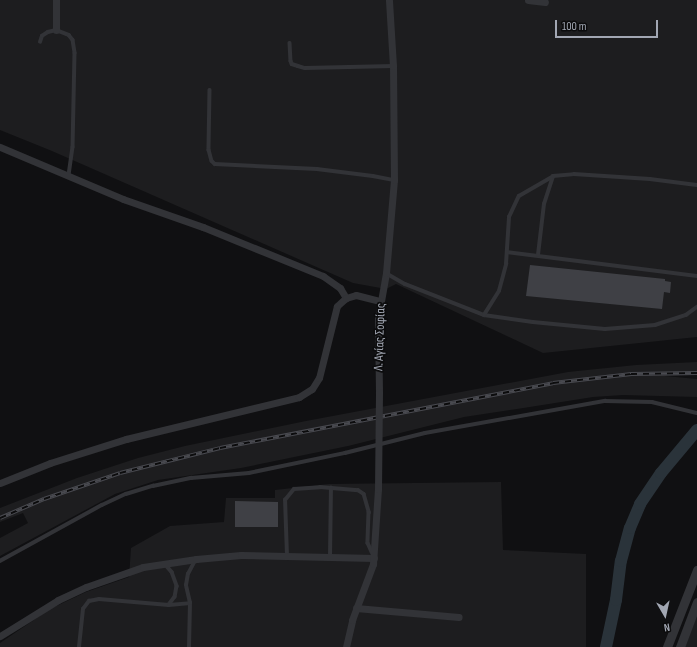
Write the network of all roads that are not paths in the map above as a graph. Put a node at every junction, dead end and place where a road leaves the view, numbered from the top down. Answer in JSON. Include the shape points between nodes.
{"nodes":[{"id":1,"x":56,"y":0,"type":"edge"},
{"id":2,"x":389,"y":0,"type":"edge"},
{"id":3,"x":528,"y":0,"type":"edge"},
{"id":4,"x":545,"y":2,"type":"dead end"},
{"id":5,"x":56,"y":30,"type":"junction"},
{"id":6,"x":40,"y":42,"type":"dead end"},
{"id":7,"x":290,"y":42,"type":"dead end"},
{"id":8,"x":393,"y":66,"type":"junction"},
{"id":9,"x":210,"y":90,"type":"dead end"},
{"id":10,"x":0,"y":147,"type":"edge"},
{"id":11,"x":69,"y":176,"type":"junction"},
{"id":12,"x":553,"y":176,"type":"junction"},
{"id":13,"x":394,"y":180,"type":"junction"},
{"id":14,"x":697,"y":185,"type":"edge"},
{"id":15,"x":507,"y":252,"type":"junction"},
{"id":16,"x":538,"y":255,"type":"junction"},
{"id":17,"x":386,"y":273,"type":"junction"},
{"id":18,"x":697,"y":276,"type":"edge"},
{"id":19,"x":346,"y":298,"type":"junction"},
{"id":20,"x":380,"y":300,"type":"junction"},
{"id":21,"x":697,"y":307,"type":"edge"},
{"id":22,"x":484,"y":315,"type":"junction"},
{"id":23,"x":697,"y":413,"type":"edge"},
{"id":24,"x":0,"y":483,"type":"edge"},
{"id":25,"x":331,"y":488,"type":"junction"},
{"id":26,"x":287,"y":556,"type":"junction"},
{"id":27,"x":330,"y":557,"type":"junction"},
{"id":28,"x":374,"y":558,"type":"junction"},
{"id":29,"x":196,"y":559,"type":"junction"},
{"id":30,"x":0,"y":561,"type":"edge"},
{"id":31,"x":165,"y":563,"type":"junction"},
{"id":32,"x":697,"y":570,"type":"edge"},
{"id":33,"x":697,"y":602,"type":"edge"},
{"id":34,"x":190,"y":603,"type":"junction"},
{"id":35,"x":169,"y":605,"type":"junction"},
{"id":36,"x":356,"y":608,"type":"junction"},
{"id":37,"x":459,"y":617,"type":"dead end"},
{"id":38,"x":0,"y":636,"type":"edge"},
{"id":39,"x":79,"y":647,"type":"edge"},
{"id":40,"x":189,"y":647,"type":"edge"},
{"id":41,"x":346,"y":647,"type":"edge"},
{"id":42,"x":667,"y":647,"type":"edge"},
{"id":43,"x":680,"y":647,"type":"edge"}],
"edges":[{"from":1,"to":5,"type":"street"},
{"from":2,"to":8,"type":"street","name":"Λ. Αγίας Σοφίας"},
{"from":3,"to":4,"type":"street"},
{"from":5,"to":6,"type":"lane","via":[[42,36]]},
{"from":5,"to":11,"type":"lane","via":[[69,35],[73,40],[75,53],[73,157]]},
{"from":7,"to":8,"type":"lane","via":[[292,64],[305,68]]},
{"from":8,"to":13,"type":"street","name":"Λ. Αγίας Σοφίας"},
{"from":9,"to":13,"type":"lane","via":[[209,150],[215,164],[317,169]]},
{"from":10,"to":11,"type":"street"},
{"from":11,"to":19,"type":"street","via":[[324,276],[340,288]]},
{"from":12,"to":14,"type":"lane","via":[[650,179]]},
{"from":12,"to":15,"type":"lane","via":[[519,196],[509,217]]},
{"from":12,"to":16,"type":"lane","via":[[544,204]]},
{"from":13,"to":17,"type":"street","name":"Λ. Αγίας Σοφίας"},
{"from":15,"to":16,"type":"lane"},
{"from":15,"to":22,"type":"lane","via":[[499,291]]},
{"from":16,"to":18,"type":"lane"},
{"from":17,"to":20,"type":"street","name":"Λ. Αγίας Σοφίας"},
{"from":17,"to":22,"type":"lane","via":[[405,284]]},
{"from":19,"to":20,"type":"street","via":[[356,295]]},
{"from":19,"to":24,"type":"street","via":[[337,306],[319,378],[312,389],[299,397],[126,439],[50,463]]},
{"from":20,"to":28,"type":"street","name":"Λ. Αγίας Σοφίας","bridge":true,"via":[[378,489]]},
{"from":21,"to":22,"type":"lane","via":[[686,315],[655,325],[605,329]]},
{"from":23,"to":30,"type":"lane","via":[[652,402],[598,402],[425,433],[249,473],[191,478],[153,486],[102,505]]},
{"from":25,"to":26,"type":"lane","via":[[294,489],[290,493],[286,500]]},
{"from":25,"to":27,"type":"lane"},
{"from":25,"to":28,"type":"lane","via":[[358,490],[364,494],[369,512],[368,543]]},
{"from":26,"to":27,"type":"street"},
{"from":26,"to":29,"type":"street","via":[[242,555]]},
{"from":27,"to":28,"type":"street"},
{"from":28,"to":36,"type":"street","name":"Λ. Αγίας Σοφίας"},
{"from":29,"to":31,"type":"street"},
{"from":29,"to":34,"type":"lane","via":[[188,574],[186,585]]},
{"from":31,"to":35,"type":"lane","via":[[178,586]]},
{"from":31,"to":38,"type":"street","via":[[143,567],[86,587],[35,613]]},
{"from":32,"to":42,"type":"street"},
{"from":33,"to":43,"type":"street"},
{"from":34,"to":35,"type":"lane"},
{"from":34,"to":40,"type":"lane"},
{"from":35,"to":39,"type":"lane","via":[[99,599],[89,601],[83,609]]},
{"from":36,"to":37,"type":"street"},
{"from":36,"to":41,"type":"street","name":"Λ. Αγίας Σοφίας"}]}
